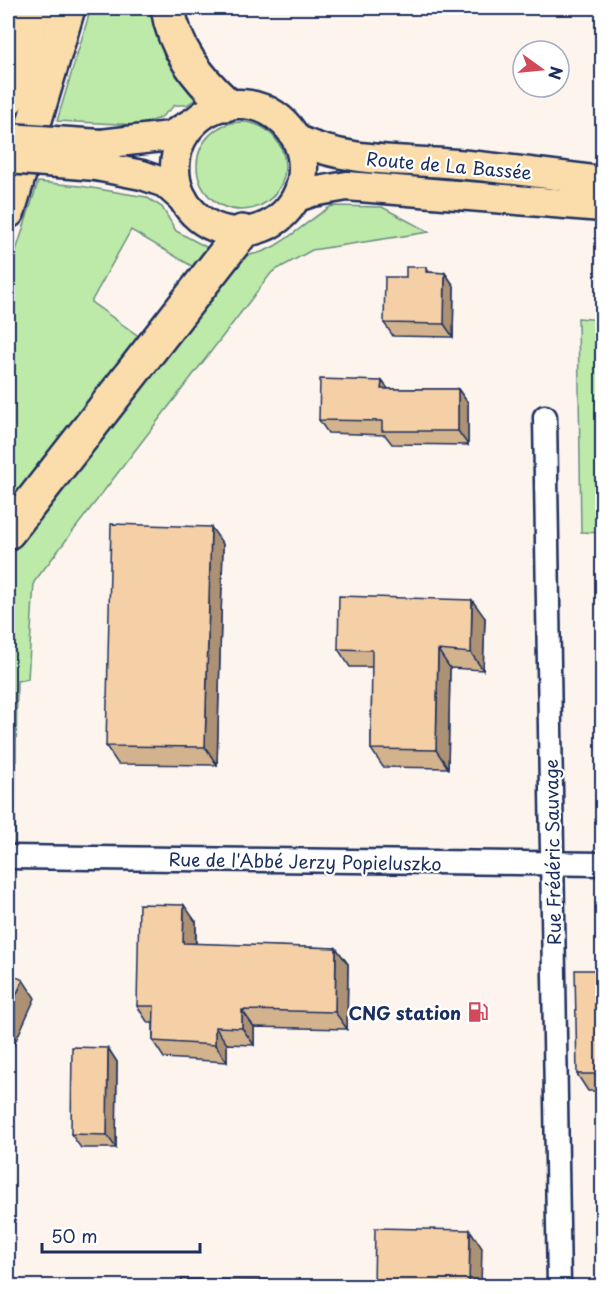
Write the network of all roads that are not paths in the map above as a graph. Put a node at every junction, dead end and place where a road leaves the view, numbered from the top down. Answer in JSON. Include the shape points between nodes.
{"nodes":[{"id":1,"x":34,"y":8,"type":"edge"},
{"id":2,"x":68,"y":8,"type":"edge"},
{"id":3,"x":168,"y":8,"type":"edge"},
{"id":4,"x":8,"y":98,"type":"edge"},
{"id":5,"x":226,"y":104,"type":"junction"},
{"id":6,"x":192,"y":123,"type":"junction"},
{"id":7,"x":8,"y":138,"type":"edge"},
{"id":8,"x":298,"y":140,"type":"junction"},
{"id":9,"x":98,"y":155,"type":"junction"},
{"id":10,"x":8,"y":159,"type":"edge"},
{"id":11,"x":603,"y":181,"type":"edge"},
{"id":12,"x":297,"y":197,"type":"junction"},
{"id":13,"x":183,"y":199,"type":"junction"},
{"id":14,"x":603,"y":207,"type":"edge"},
{"id":15,"x":8,"y":211,"type":"edge"},
{"id":16,"x":242,"y":232,"type":"junction"},
{"id":17,"x":545,"y":417,"type":"dead end"},
{"id":18,"x":8,"y":532,"type":"edge"},
{"id":19,"x":8,"y":857,"type":"edge"},
{"id":20,"x":553,"y":864,"type":"junction"},
{"id":21,"x":603,"y":864,"type":"edge"},
{"id":22,"x":559,"y":1287,"type":"edge"}],
"edges":[{"from":1,"to":4,"type":"highway"},
{"from":2,"to":15,"type":"highway"},
{"from":3,"to":5,"type":"highway","via":[[186,58],[200,80]]},
{"from":5,"to":6,"type":"main road"},
{"from":5,"to":8,"type":"main road","via":[[248,103],[269,110],[286,122]]},
{"from":6,"to":9,"type":"main road","via":[[170,136]]},
{"from":6,"to":13,"type":"main road","via":[[176,153],[175,169]]},
{"from":7,"to":9,"type":"main road","bridge":true},
{"from":8,"to":11,"type":"main road","name":"Route de La Bassée","via":[[318,149],[361,158],[457,164]]},
{"from":8,"to":12,"type":"main road","via":[[304,169]]},
{"from":9,"to":10,"type":"main road","bridge":true},
{"from":9,"to":13,"type":"main road","via":[[165,183]]},
{"from":12,"to":14,"type":"main road","name":"Route de La Bassée","via":[[347,186]]},
{"from":12,"to":16,"type":"main road","via":[[274,222]]},
{"from":13,"to":16,"type":"main road","via":[[208,224],[224,231]]},
{"from":16,"to":18,"type":"highway"},
{"from":17,"to":20,"type":"street","name":"Rue Frédéric Sauvage"},
{"from":19,"to":20,"type":"street","name":"Rue de l'Abbé Jerzy Popieluszko"},
{"from":20,"to":21,"type":"street","name":"Rue de l'Abbé Jerzy Popieluszko"},
{"from":20,"to":22,"type":"street","name":"Rue Frédéric Sauvage"}]}
